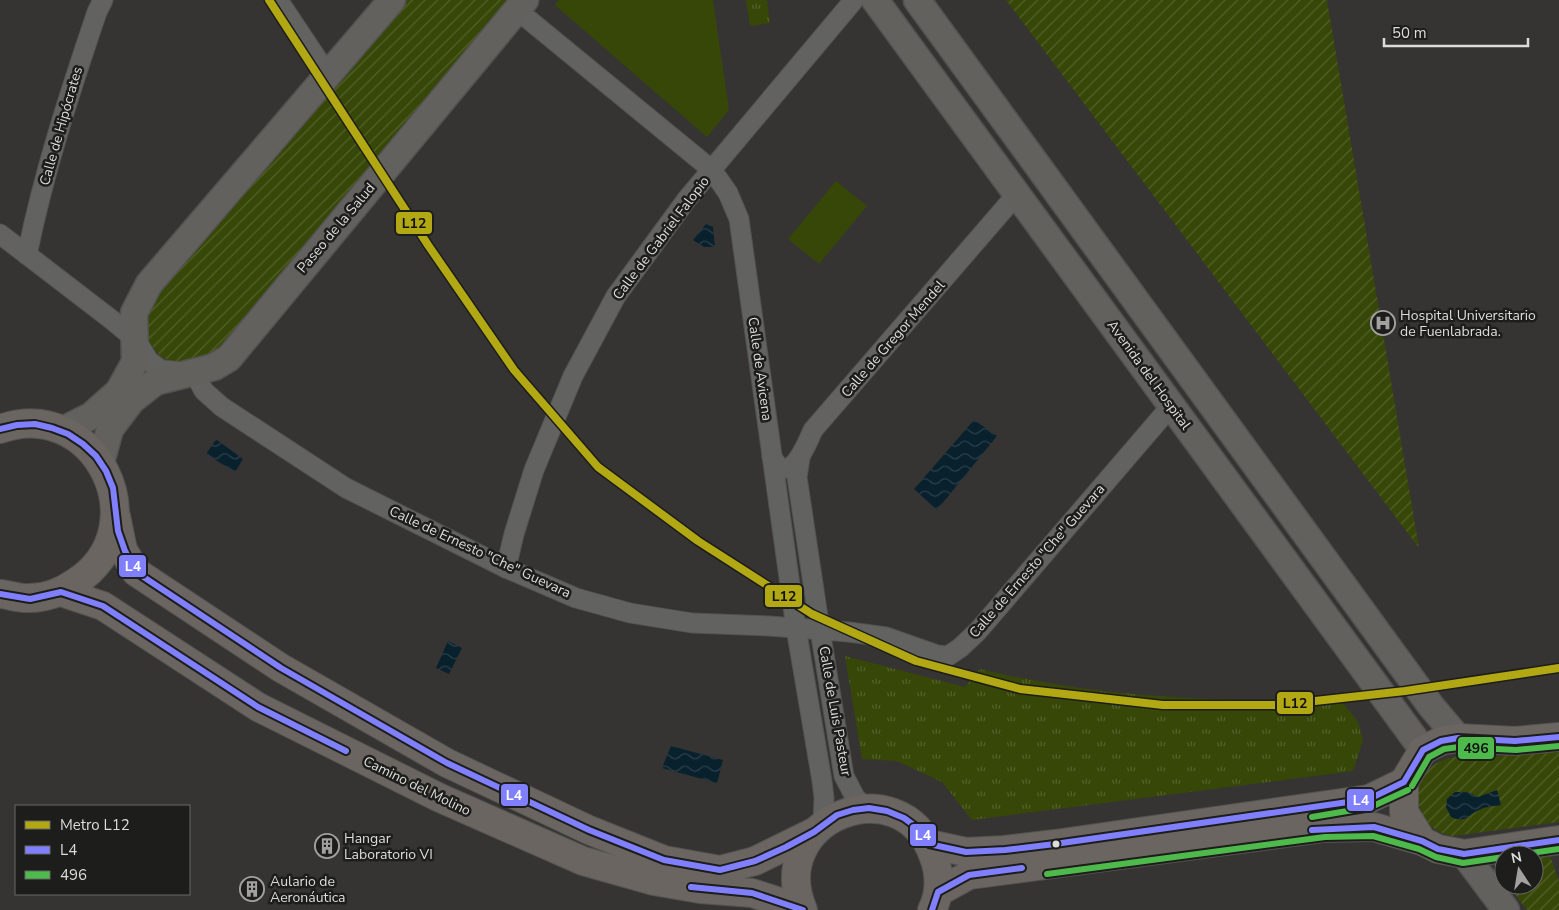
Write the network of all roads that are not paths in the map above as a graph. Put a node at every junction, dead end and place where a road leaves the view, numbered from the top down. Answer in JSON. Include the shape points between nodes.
{"nodes":[{"id":1,"x":103,"y":0,"type":"edge"},
{"id":2,"x":278,"y":0,"type":"edge"},
{"id":3,"x":392,"y":0,"type":"edge"},
{"id":4,"x":854,"y":0,"type":"edge"},
{"id":5,"x":875,"y":0,"type":"edge"},
{"id":6,"x":917,"y":0,"type":"edge"},
{"id":7,"x":521,"y":5,"type":"edge"},
{"id":8,"x":930,"y":11,"type":"edge"},
{"id":9,"x":328,"y":75,"type":"junction"},
{"id":10,"x":712,"y":170,"type":"junction"},
{"id":11,"x":1017,"y":194,"type":"junction"},
{"id":12,"x":0,"y":234,"type":"edge"},
{"id":13,"x":27,"y":255,"type":"junction"},
{"id":14,"x":136,"y":340,"type":"junction"},
{"id":15,"x":194,"y":373,"type":"junction"},
{"id":16,"x":1171,"y":406,"type":"junction"},
{"id":17,"x":0,"y":428,"type":"edge"},
{"id":18,"x":63,"y":430,"type":"junction"},
{"id":19,"x":772,"y":457,"type":"junction"},
{"id":20,"x":800,"y":458,"type":"junction"},
{"id":21,"x":101,"y":462,"type":"junction"},
{"id":22,"x":116,"y":516,"type":"junction"},
{"id":23,"x":506,"y":568,"type":"junction"},
{"id":24,"x":61,"y":592,"type":"junction"},
{"id":25,"x":0,"y":594,"type":"edge"},
{"id":26,"x":796,"y":628,"type":"junction"},
{"id":27,"x":820,"y":630,"type":"junction"},
{"id":28,"x":1559,"y":737,"type":"edge"},
{"id":29,"x":1458,"y":738,"type":"junction"},
{"id":30,"x":1423,"y":750,"type":"junction"},
{"id":31,"x":1404,"y":782,"type":"junction"},
{"id":32,"x":869,"y":808,"type":"junction"},
{"id":33,"x":819,"y":828,"type":"junction"},
{"id":34,"x":1559,"y":840,"type":"edge"},
{"id":35,"x":1422,"y":841,"type":"junction"},
{"id":36,"x":930,"y":844,"type":"junction"},
{"id":37,"x":1464,"y":854,"type":"junction"},
{"id":38,"x":935,"y":901,"type":"edge"},
{"id":39,"x":802,"y":909,"type":"edge"},
{"id":40,"x":1506,"y":910,"type":"edge"}],
"edges":[{"from":1,"to":13,"type":"street","name":"Calle de Hipócrates","via":[[62,116]]},
{"from":2,"to":9,"type":"street"},
{"from":3,"to":9,"type":"main road","name":"Paseo de la Salud"},
{"from":4,"to":10,"type":"street","name":"Calle de Gabriel Falopio"},
{"from":5,"to":11,"type":"main road","name":"Avenida del Hospital"},
{"from":6,"to":8,"type":"main road"},
{"from":7,"to":10,"type":"street","name":"Calle de Avicena"},
{"from":7,"to":15,"type":"main road","name":"Paseo de la Salud","via":[[229,358]]},
{"from":8,"to":29,"type":"main road","via":[[1431,706]]},
{"from":9,"to":14,"type":"main road","name":"Paseo de la Salud","via":[[149,284],[134,313]]},
{"from":10,"to":19,"type":"street","name":"Calle de Avicena","via":[[728,193],[739,219]]},
{"from":10,"to":23,"type":"street","name":"Calle de Gabriel Falopio","via":[[616,296],[573,376],[534,470]]},
{"from":11,"to":16,"type":"main road","name":"Avenida del Hospital"},
{"from":11,"to":20,"type":"street","name":"Calle de Gregor Mendel","via":[[814,430]]},
{"from":12,"to":13,"type":"street"},
{"from":13,"to":14,"type":"street"},
{"from":14,"to":15,"type":"street","name":"Paseo de la Salud","via":[[149,361],[160,370]]},
{"from":14,"to":18,"type":"main road","name":"Paseo de la Salud","via":[[135,362],[120,391],[91,416]]},
{"from":15,"to":21,"type":"main road","name":"Paseo de la Salud","via":[[155,382],[132,400],[110,429]]},
{"from":15,"to":23,"type":"street","name":"Calle de Ernesto \"Che\" Guevara","via":[[204,391],[222,407],[346,488]]},
{"from":16,"to":27,"type":"street","name":"Calle de Ernesto \"Che\" Guevara","via":[[978,631],[948,656],[886,637]]},
{"from":16,"to":30,"type":"main road","name":"Avenida del Hospital"},
{"from":17,"to":18,"type":"main road","via":[[37,424]]},
{"from":18,"to":21,"type":"main road","via":[[84,444]]},
{"from":19,"to":20,"type":"street","via":[[777,466],[784,469]]},
{"from":19,"to":26,"type":"street","name":"Calle de Avicena"},
{"from":20,"to":27,"type":"street","name":"Calle de Luis Pasteur","via":[[797,477]]},
{"from":21,"to":22,"type":"main road","via":[[113,488]]},
{"from":22,"to":24,"type":"main road","via":[[108,548],[88,574]]},
{"from":22,"to":33,"type":"main road","via":[[123,550],[136,572],[265,657],[447,763],[589,830],[664,860],[720,870],[755,861]]},
{"from":23,"to":26,"type":"street","name":"Calle de Ernesto \"Che\" Guevara","via":[[576,598],[630,613],[692,623]]},
{"from":24,"to":25,"type":"main road","via":[[30,598]]},
{"from":24,"to":39,"type":"main road","name":"Camino del Molino","via":[[104,606],[258,707],[440,798],[583,861],[654,881],[752,893]]},
{"from":26,"to":27,"type":"street","name":"Calle de Ernesto \"Che\" Guevara"},
{"from":26,"to":33,"type":"street","name":"Calle de Avicena","via":[[824,798]]},
{"from":27,"to":32,"type":"street","name":"Calle de Luis Pasteur","via":[[844,776],[856,798]]},
{"from":28,"to":29,"type":"main road","via":[[1516,741]]},
{"from":29,"to":30,"type":"main road","via":[[1441,741]]},
{"from":30,"to":31,"type":"main road"},
{"from":31,"to":35,"type":"main road","via":[[1404,812]]},
{"from":31,"to":36,"type":"main road","via":[[1369,799],[1047,845],[966,852]]},
{"from":32,"to":33,"type":"main road","via":[[837,815]]},
{"from":32,"to":36,"type":"main road","via":[[904,818],[919,829]]},
{"from":33,"to":39,"type":"main road","via":[[803,849],[797,868],[796,889]]},
{"from":34,"to":37,"type":"main road"},
{"from":35,"to":37,"type":"main road","via":[[1438,849]]},
{"from":35,"to":38,"type":"main road","via":[[1374,827],[1324,828],[969,875]]},
{"from":36,"to":38,"type":"main road","via":[[938,867]]},
{"from":37,"to":40,"type":"main road"}]}
